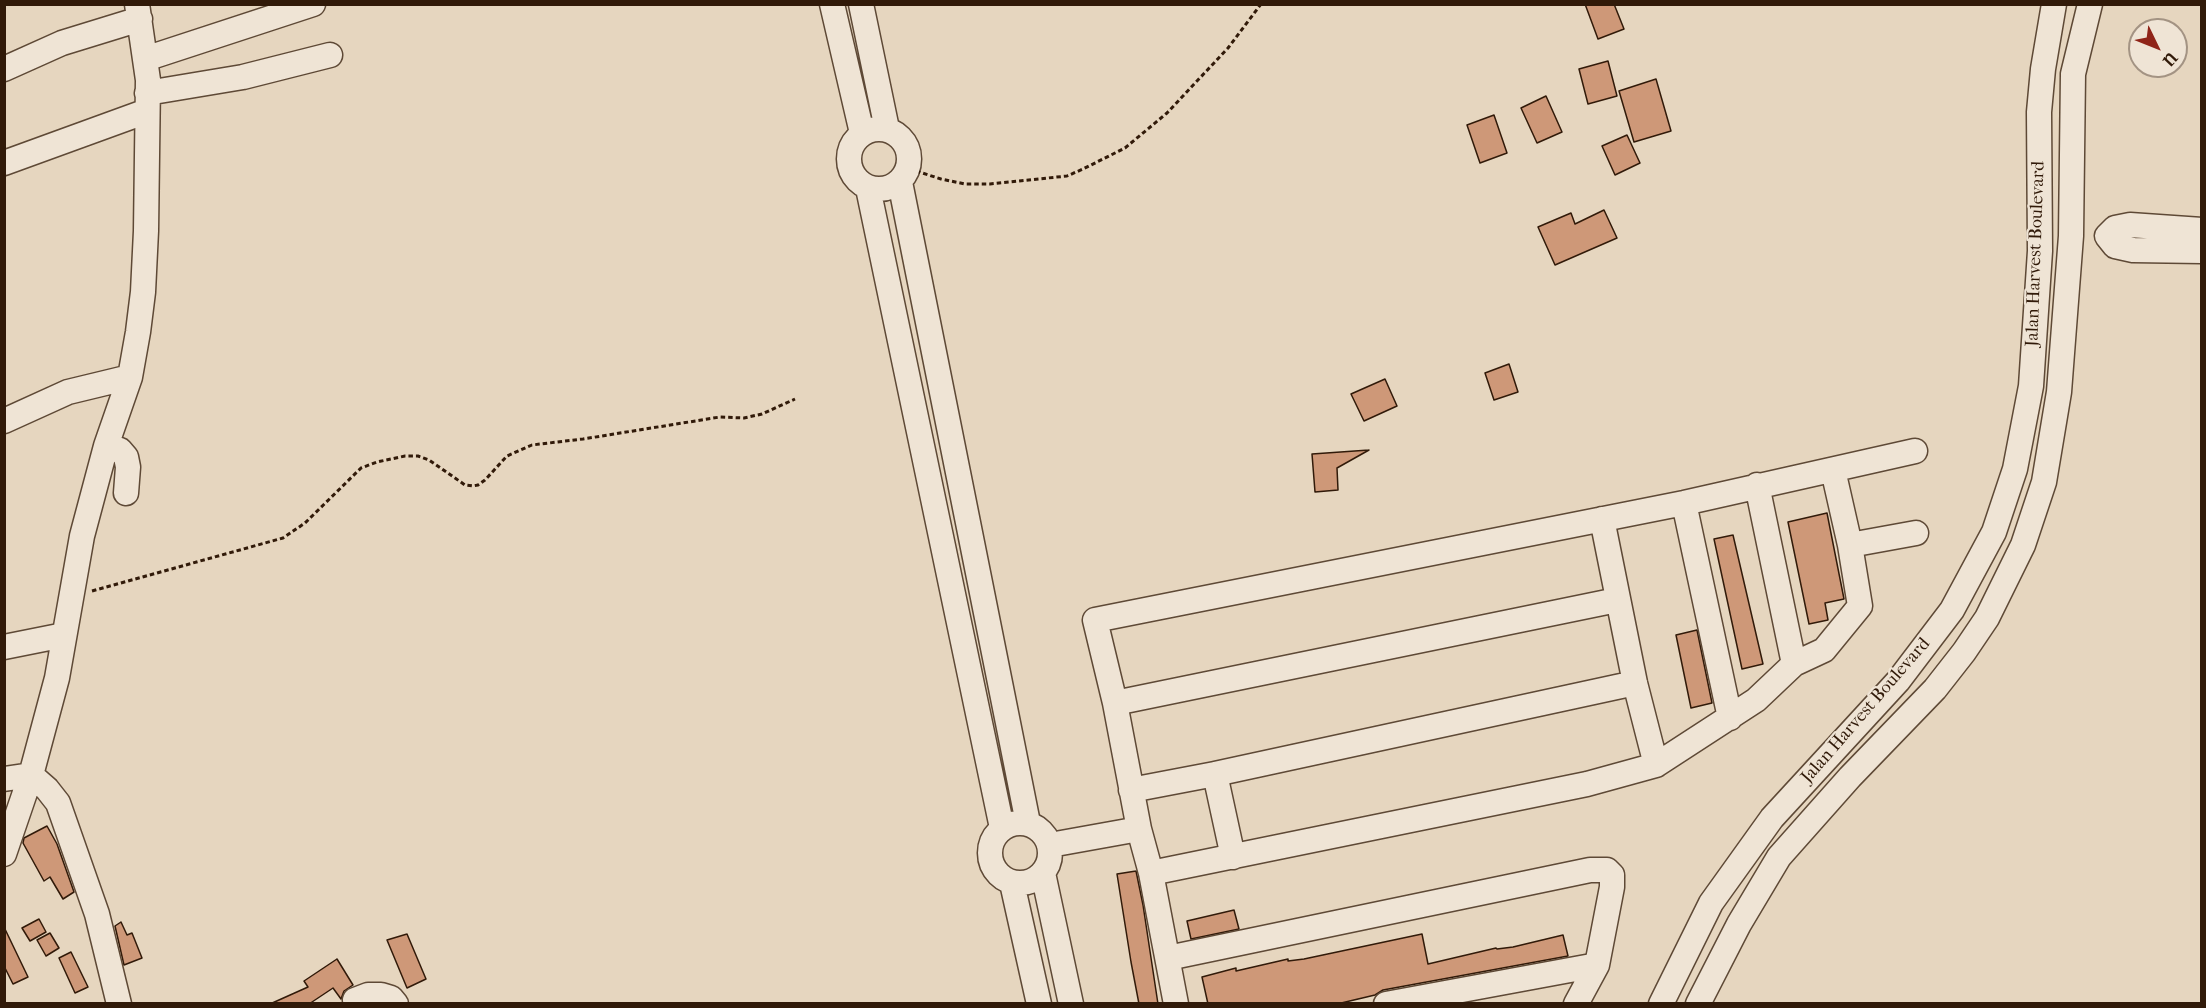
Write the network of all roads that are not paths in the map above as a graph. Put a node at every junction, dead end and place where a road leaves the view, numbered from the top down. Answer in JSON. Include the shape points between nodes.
{"nodes":[{"id":1,"x":313,"y":4,"type":"edge"},
{"id":2,"x":832,"y":4,"type":"edge"},
{"id":3,"x":861,"y":4,"type":"edge"},
{"id":4,"x":2054,"y":4,"type":"edge"},
{"id":5,"x":2090,"y":4,"type":"edge"},
{"id":6,"x":139,"y":12,"type":"edge"},
{"id":7,"x":330,"y":55,"type":"dead end"},
{"id":8,"x":145,"y":58,"type":"junction"},
{"id":9,"x":4,"y":69,"type":"edge"},
{"id":10,"x":2043,"y":69,"type":"junction"},
{"id":11,"x":2073,"y":74,"type":"junction"},
{"id":12,"x":147,"y":102,"type":"junction"},
{"id":13,"x":887,"y":129,"type":"junction"},
{"id":14,"x":862,"y":133,"type":"junction"},
{"id":15,"x":4,"y":163,"type":"edge"},
{"id":16,"x":904,"y":175,"type":"junction"},
{"id":17,"x":868,"y":188,"type":"junction"},
{"id":18,"x":2202,"y":230,"type":"edge"},
{"id":19,"x":2071,"y":236,"type":"junction"},
{"id":20,"x":2107,"y":236,"type":"junction"},
{"id":21,"x":2202,"y":251,"type":"edge"},
{"id":22,"x":130,"y":377,"type":"junction"},
{"id":23,"x":4,"y":421,"type":"edge"},
{"id":24,"x":106,"y":446,"type":"junction"},
{"id":25,"x":1915,"y":451,"type":"dead end"},
{"id":26,"x":1833,"y":470,"type":"junction"},
{"id":27,"x":1757,"y":485,"type":"junction"},
{"id":28,"x":126,"y":493,"type":"dead end"},
{"id":29,"x":1684,"y":503,"type":"junction"},
{"id":30,"x":1602,"y":519,"type":"junction"},
{"id":31,"x":1994,"y":532,"type":"junction"},
{"id":32,"x":1916,"y":533,"type":"dead end"},
{"id":33,"x":1850,"y":545,"type":"junction"},
{"id":34,"x":2024,"y":545,"type":"junction"},
{"id":35,"x":1617,"y":600,"type":"junction"},
{"id":36,"x":64,"y":635,"type":"junction"},
{"id":37,"x":4,"y":647,"type":"edge"},
{"id":38,"x":1794,"y":664,"type":"junction"},
{"id":39,"x":1635,"y":683,"type":"junction"},
{"id":40,"x":1114,"y":703,"type":"junction"},
{"id":41,"x":1730,"y":718,"type":"junction"},
{"id":42,"x":1656,"y":765,"type":"junction"},
{"id":43,"x":1215,"y":774,"type":"junction"},
{"id":44,"x":31,"y":775,"type":"junction"},
{"id":45,"x":4,"y":779,"type":"edge"},
{"id":46,"x":1131,"y":790,"type":"junction"},
{"id":47,"x":1028,"y":823,"type":"junction"},
{"id":48,"x":1002,"y":828,"type":"junction"},
{"id":49,"x":1139,"y":829,"type":"junction"},
{"id":50,"x":1050,"y":845,"type":"junction"},
{"id":51,"x":4,"y":854,"type":"edge"},
{"id":52,"x":1233,"y":857,"type":"junction"},
{"id":53,"x":1043,"y":873,"type":"junction"},
{"id":54,"x":1151,"y":873,"type":"junction"},
{"id":55,"x":1012,"y":883,"type":"junction"},
{"id":56,"x":1168,"y":958,"type":"junction"},
{"id":57,"x":1597,"y":965,"type":"junction"},
{"id":58,"x":355,"y":1000,"type":"dead end"},
{"id":59,"x":1399,"y":1002,"type":"edge"},
{"id":60,"x":119,"y":1004,"type":"edge"},
{"id":61,"x":396,"y":1004,"type":"edge"},
{"id":62,"x":1038,"y":1004,"type":"edge"},
{"id":63,"x":1071,"y":1004,"type":"edge"},
{"id":64,"x":1176,"y":1004,"type":"edge"},
{"id":65,"x":1576,"y":1004,"type":"edge"},
{"id":66,"x":1661,"y":1004,"type":"edge"},
{"id":67,"x":1698,"y":1004,"type":"edge"}],
"edges":[{"from":1,"to":8,"type":"street"},
{"from":2,"to":14,"type":"street"},
{"from":3,"to":13,"type":"street"},
{"from":4,"to":10,"type":"street","name":"Jalan Harvest Boulevard"},
{"from":5,"to":11,"type":"street","name":"Jalan Harvest Boulevard"},
{"from":6,"to":8,"type":"street"},
{"from":6,"to":9,"type":"street"},
{"from":7,"to":12,"type":"street"},
{"from":8,"to":12,"type":"street"},
{"from":10,"to":11,"type":"street"},
{"from":10,"to":31,"type":"street","name":"Jalan Harvest Boulevard","via":[[2039,112],[2040,251],[2031,386],[2015,469]]},
{"from":11,"to":19,"type":"street","name":"Jalan Harvest Boulevard"},
{"from":12,"to":15,"type":"street"},
{"from":12,"to":22,"type":"street","via":[[143,292]]},
{"from":13,"to":14,"type":"street","via":[[874,128]]},
{"from":13,"to":16,"type":"street","via":[[901,137],[909,151]]},
{"from":14,"to":17,"type":"street","via":[[851,146],[849,162],[855,178]]},
{"from":16,"to":17,"type":"street","via":[[885,189]]},
{"from":16,"to":47,"type":"street"},
{"from":17,"to":48,"type":"street"},
{"from":18,"to":20,"type":"street","via":[[2130,225],[2115,228]]},
{"from":19,"to":20,"type":"street"},
{"from":19,"to":34,"type":"street","name":"Jalan Harvest Boulevard","via":[[2059,392],[2044,482]]},
{"from":20,"to":21,"type":"street","via":[[2115,246],[2133,250]]},
{"from":22,"to":23,"type":"street","via":[[68,392]]},
{"from":22,"to":24,"type":"street"},
{"from":24,"to":28,"type":"street","via":[[120,450],[126,457]]},
{"from":24,"to":36,"type":"street","via":[[82,536]]},
{"from":25,"to":26,"type":"street"},
{"from":26,"to":27,"type":"street"},
{"from":26,"to":33,"type":"street"},
{"from":27,"to":29,"type":"street"},
{"from":27,"to":38,"type":"street"},
{"from":29,"to":30,"type":"street"},
{"from":29,"to":41,"type":"street"},
{"from":30,"to":35,"type":"street"},
{"from":30,"to":40,"type":"street","via":[[1095,620]]},
{"from":31,"to":34,"type":"street"},
{"from":31,"to":66,"type":"street","name":"Jalan Harvest Boulevard","via":[[1952,610],[1898,681],[1772,818],[1711,903]]},
{"from":32,"to":33,"type":"street"},
{"from":33,"to":38,"type":"street","via":[[1860,606],[1824,650]]},
{"from":34,"to":67,"type":"street","name":"Jalan Harvest Boulevard","via":[[1987,618],[1935,689],[1779,857]]},
{"from":35,"to":39,"type":"street"},
{"from":35,"to":40,"type":"street"},
{"from":36,"to":37,"type":"street"},
{"from":36,"to":44,"type":"street","via":[[57,678]]},
{"from":38,"to":41,"type":"street","via":[[1756,700]]},
{"from":39,"to":42,"type":"street"},
{"from":39,"to":43,"type":"street"},
{"from":40,"to":46,"type":"street"},
{"from":41,"to":42,"type":"street"},
{"from":42,"to":52,"type":"street","via":[[1587,784]]},
{"from":43,"to":46,"type":"street"},
{"from":43,"to":52,"type":"street"},
{"from":44,"to":45,"type":"street"},
{"from":44,"to":51,"type":"street"},
{"from":44,"to":60,"type":"street","via":[[58,803],[97,914]]},
{"from":46,"to":49,"type":"street"},
{"from":47,"to":48,"type":"street"},
{"from":47,"to":50,"type":"street","via":[[1046,835]]},
{"from":48,"to":55,"type":"street","via":[[992,841],[990,858],[997,874]]},
{"from":49,"to":50,"type":"street"},
{"from":49,"to":54,"type":"street"},
{"from":50,"to":53,"type":"street","via":[[1050,860]]},
{"from":52,"to":54,"type":"street"},
{"from":53,"to":55,"type":"street","via":[[1029,882]]},
{"from":53,"to":63,"type":"street"},
{"from":54,"to":56,"type":"street"},
{"from":55,"to":62,"type":"street"},
{"from":56,"to":57,"type":"street","via":[[1590,870],[1607,870],[1612,876],[1612,887]]},
{"from":56,"to":64,"type":"street"},
{"from":57,"to":59,"type":"street"},
{"from":57,"to":65,"type":"street"},
{"from":58,"to":61,"type":"street","via":[[381,995]]}]}
